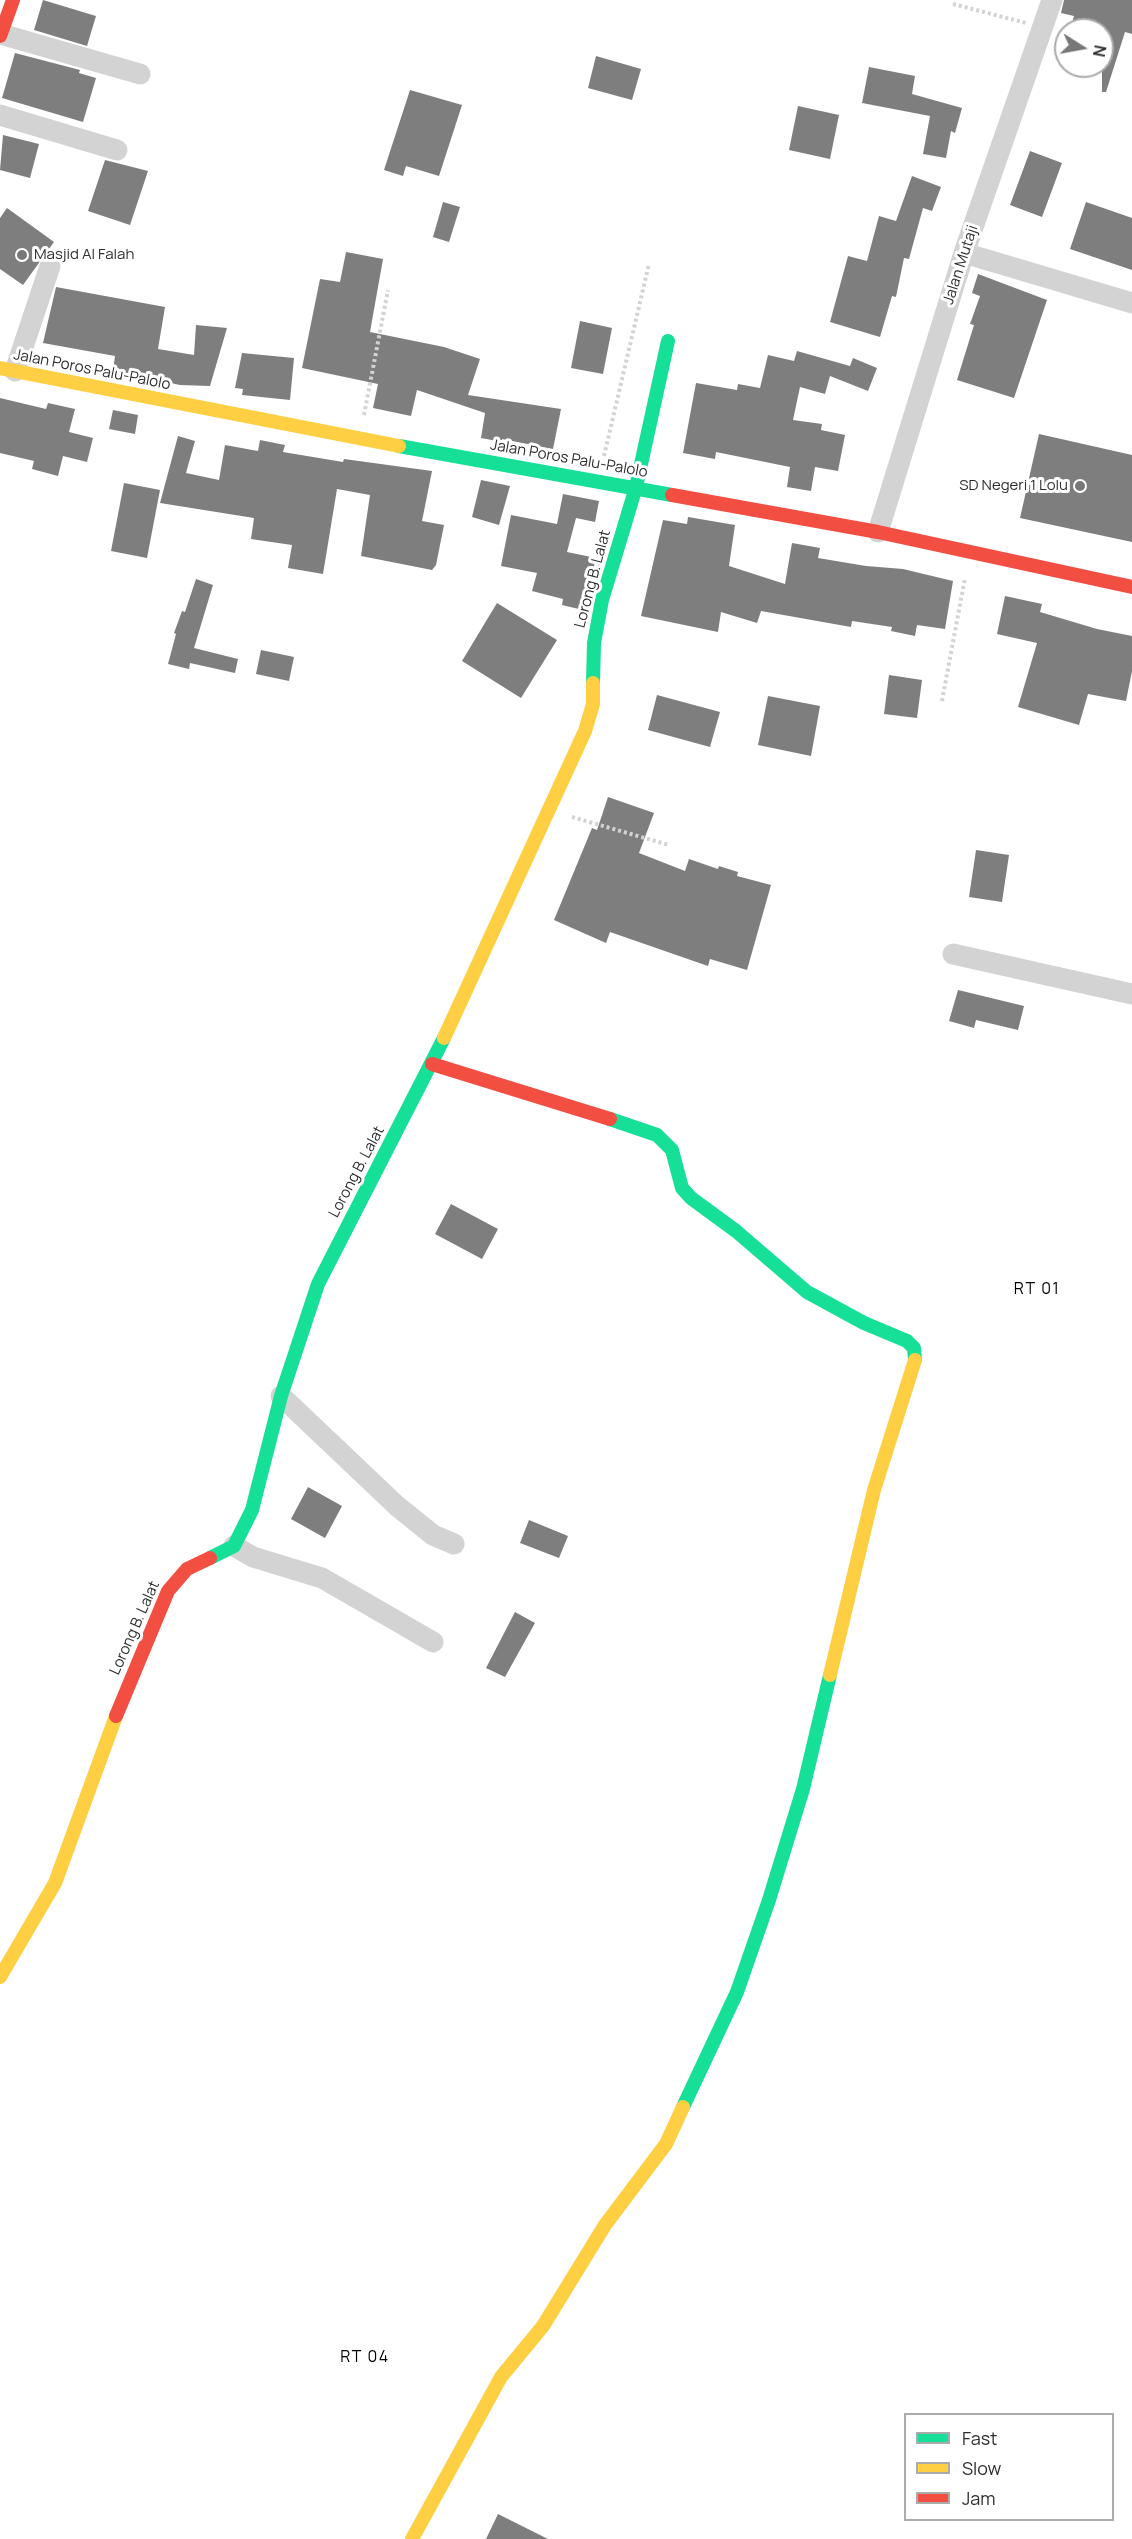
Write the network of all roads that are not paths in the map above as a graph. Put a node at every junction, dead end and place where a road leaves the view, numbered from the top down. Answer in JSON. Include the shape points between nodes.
{"nodes":[{"id":1,"x":13,"y":0,"type":"edge"},
{"id":2,"x":1052,"y":0,"type":"edge"},
{"id":3,"x":0,"y":35,"type":"edge"},
{"id":4,"x":140,"y":74,"type":"dead end"},
{"id":5,"x":0,"y":115,"type":"edge"},
{"id":6,"x":117,"y":150,"type":"dead end"},
{"id":7,"x":964,"y":253,"type":"junction"},
{"id":8,"x":50,"y":266,"type":"dead end"},
{"id":9,"x":1132,"y":303,"type":"edge"},
{"id":10,"x":668,"y":340,"type":"dead end"},
{"id":11,"x":7,"y":370,"type":"edge"},
{"id":12,"x":636,"y":488,"type":"junction"},
{"id":13,"x":878,"y":532,"type":"junction"},
{"id":14,"x":1132,"y":587,"type":"edge"},
{"id":15,"x":953,"y":954,"type":"dead end"},
{"id":16,"x":1132,"y":994,"type":"edge"},
{"id":17,"x":432,"y":1064,"type":"junction"},
{"id":18,"x":281,"y":1396,"type":"junction"},
{"id":19,"x":454,"y":1544,"type":"dead end"},
{"id":20,"x":234,"y":1546,"type":"junction"},
{"id":21,"x":433,"y":1642,"type":"dead end"},
{"id":22,"x":0,"y":1977,"type":"edge"},
{"id":23,"x":411,"y":2539,"type":"edge"}],
"edges":[{"from":1,"to":3,"type":"street"},
{"from":2,"to":7,"type":"street","name":"Jalan Mutaji"},
{"from":3,"to":4,"type":"street"},
{"from":5,"to":6,"type":"street"},
{"from":7,"to":9,"type":"street"},
{"from":7,"to":13,"type":"street","name":"Jalan Mutaji"},
{"from":8,"to":11,"type":"street"},
{"from":10,"to":12,"type":"street","name":"Lorong B. Lalat"},
{"from":11,"to":12,"type":"street","name":"Jalan Poros Palu-Palolo"},
{"from":12,"to":13,"type":"street","name":"Jalan Poros Palu-Palolo"},
{"from":12,"to":17,"type":"street","name":"Lorong B. Lalat","via":[[602,600],[594,643],[592,704],[585,731]]},
{"from":13,"to":14,"type":"street","name":"Jalan Poros Palu-Palolo"},
{"from":15,"to":16,"type":"street"},
{"from":17,"to":18,"type":"street","name":"Lorong B. Lalat","via":[[318,1284]]},
{"from":17,"to":23,"type":"street","via":[[657,1135],[672,1150],[682,1188],[691,1198],[807,1293],[907,1341],[916,1358],[874,1490],[802,1789],[737,1992],[666,2144],[598,2235],[543,2326],[501,2377]]},
{"from":18,"to":19,"type":"street","via":[[397,1506],[433,1535]]},
{"from":18,"to":20,"type":"street","name":"Lorong B. Lalat","via":[[252,1510]]},
{"from":20,"to":21,"type":"street","via":[[253,1557],[322,1578]]},
{"from":20,"to":22,"type":"street","name":"Lorong B. Lalat","via":[[187,1569],[168,1591],[116,1715],[55,1883]]}]}
